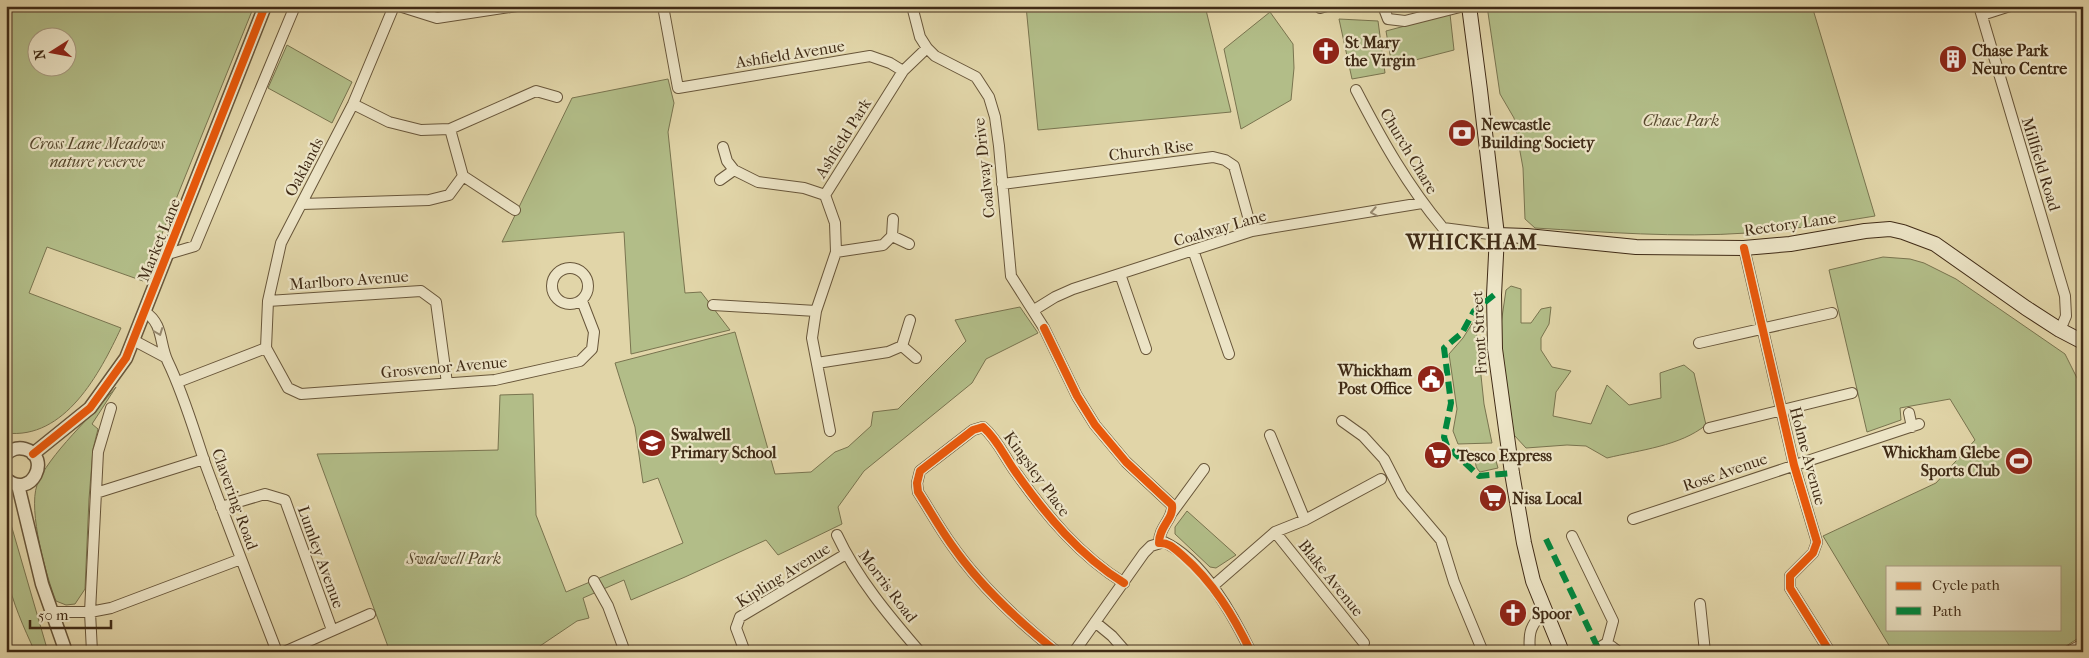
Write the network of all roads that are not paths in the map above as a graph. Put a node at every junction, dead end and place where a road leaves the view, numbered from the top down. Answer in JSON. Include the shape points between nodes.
{"nodes":[{"id":1,"x":265,"y":6,"type":"edge"},
{"id":2,"x":296,"y":6,"type":"edge"},
{"id":3,"x":394,"y":6,"type":"edge"},
{"id":4,"x":399,"y":6,"type":"edge"},
{"id":5,"x":517,"y":6,"type":"edge"},
{"id":6,"x":662,"y":6,"type":"edge"},
{"id":7,"x":912,"y":6,"type":"edge"},
{"id":8,"x":1383,"y":6,"type":"edge"},
{"id":9,"x":1464,"y":6,"type":"edge"},
{"id":10,"x":1468,"y":6,"type":"edge"},
{"id":11,"x":2010,"y":6,"type":"edge"},
{"id":12,"x":1981,"y":11,"type":"edge"},
{"id":13,"x":927,"y":48,"type":"junction"},
{"id":14,"x":903,"y":71,"type":"junction"},
{"id":15,"x":1356,"y":90,"type":"dead end"},
{"id":16,"x":557,"y":97,"type":"dead end"},
{"id":17,"x":353,"y":104,"type":"junction"},
{"id":18,"x":450,"y":129,"type":"junction"},
{"id":19,"x":723,"y":147,"type":"dead end"},
{"id":20,"x":734,"y":170,"type":"junction"},
{"id":21,"x":463,"y":176,"type":"junction"},
{"id":22,"x":720,"y":180,"type":"dead end"},
{"id":23,"x":1002,"y":184,"type":"junction"},
{"id":24,"x":825,"y":195,"type":"junction"},
{"id":25,"x":1422,"y":203,"type":"junction"},
{"id":26,"x":302,"y":204,"type":"junction"},
{"id":27,"x":515,"y":210,"type":"dead end"},
{"id":28,"x":893,"y":219,"type":"dead end"},
{"id":29,"x":1252,"y":231,"type":"junction"},
{"id":30,"x":1497,"y":235,"type":"junction"},
{"id":31,"x":892,"y":236,"type":"junction"},
{"id":32,"x":909,"y":244,"type":"dead end"},
{"id":33,"x":1744,"y":248,"type":"junction"},
{"id":34,"x":1193,"y":250,"type":"junction"},
{"id":35,"x":836,"y":252,"type":"junction"},
{"id":36,"x":168,"y":254,"type":"junction"},
{"id":37,"x":1120,"y":274,"type":"junction"},
{"id":38,"x":268,"y":301,"type":"junction"},
{"id":39,"x":582,"y":301,"type":"dead end"},
{"id":40,"x":713,"y":305,"type":"dead end"},
{"id":41,"x":1034,"y":310,"type":"junction"},
{"id":42,"x":816,"y":311,"type":"junction"},
{"id":43,"x":145,"y":312,"type":"junction"},
{"id":44,"x":1832,"y":313,"type":"dead end"},
{"id":45,"x":910,"y":320,"type":"dead end"},
{"id":46,"x":1762,"y":330,"type":"junction"},
{"id":47,"x":2060,"y":330,"type":"junction"},
{"id":48,"x":133,"y":340,"type":"junction"},
{"id":49,"x":2083,"y":342,"type":"edge"},
{"id":50,"x":1699,"y":343,"type":"dead end"},
{"id":51,"x":902,"y":346,"type":"junction"},
{"id":52,"x":266,"y":348,"type":"junction"},
{"id":53,"x":1146,"y":349,"type":"dead end"},
{"id":54,"x":1229,"y":354,"type":"dead end"},
{"id":55,"x":166,"y":357,"type":"junction"},
{"id":56,"x":916,"y":358,"type":"dead end"},
{"id":57,"x":817,"y":363,"type":"junction"},
{"id":58,"x":178,"y":382,"type":"junction"},
{"id":59,"x":447,"y":382,"type":"junction"},
{"id":60,"x":1852,"y":394,"type":"dead end"},
{"id":61,"x":111,"y":408,"type":"dead end"},
{"id":62,"x":1782,"y":411,"type":"junction"},
{"id":63,"x":1908,"y":413,"type":"dead end"},
{"id":64,"x":1342,"y":421,"type":"dead end"},
{"id":65,"x":1709,"y":428,"type":"dead end"},
{"id":66,"x":830,"y":431,"type":"dead end"},
{"id":67,"x":1270,"y":435,"type":"dead end"},
{"id":68,"x":6,"y":454,"type":"edge"},
{"id":69,"x":33,"y":454,"type":"junction"},
{"id":70,"x":204,"y":459,"type":"junction"},
{"id":71,"x":1794,"y":465,"type":"junction"},
{"id":72,"x":1204,"y":469,"type":"dead end"},
{"id":73,"x":6,"y":479,"type":"edge"},
{"id":74,"x":1381,"y":479,"type":"dead end"},
{"id":75,"x":18,"y":485,"type":"junction"},
{"id":76,"x":96,"y":493,"type":"junction"},
{"id":77,"x":221,"y":507,"type":"junction"},
{"id":78,"x":1171,"y":514,"type":"junction"},
{"id":79,"x":1632,"y":519,"type":"dead end"},
{"id":80,"x":1305,"y":520,"type":"junction"},
{"id":81,"x":1275,"y":532,"type":"junction"},
{"id":82,"x":837,"y":535,"type":"dead end"},
{"id":83,"x":1572,"y":536,"type":"dead end"},
{"id":84,"x":1159,"y":543,"type":"junction"},
{"id":85,"x":846,"y":554,"type":"junction"},
{"id":86,"x":241,"y":559,"type":"junction"},
{"id":87,"x":594,"y":581,"type":"dead end"},
{"id":88,"x":1124,"y":583,"type":"junction"},
{"id":89,"x":1213,"y":586,"type":"junction"},
{"id":90,"x":1700,"y":604,"type":"dead end"},
{"id":91,"x":1544,"y":610,"type":"junction"},
{"id":92,"x":52,"y":612,"type":"junction"},
{"id":93,"x":90,"y":612,"type":"junction"},
{"id":94,"x":370,"y":614,"type":"dead end"},
{"id":95,"x":1095,"y":622,"type":"junction"},
{"id":96,"x":332,"y":630,"type":"junction"},
{"id":97,"x":1364,"y":643,"type":"dead end"},
{"id":98,"x":1607,"y":643,"type":"junction"},
{"id":99,"x":2083,"y":644,"type":"edge"},
{"id":100,"x":66,"y":652,"type":"edge"},
{"id":101,"x":92,"y":652,"type":"edge"},
{"id":102,"x":277,"y":652,"type":"edge"},
{"id":103,"x":284,"y":652,"type":"edge"},
{"id":104,"x":626,"y":652,"type":"edge"},
{"id":105,"x":745,"y":652,"type":"edge"},
{"id":106,"x":920,"y":652,"type":"edge"},
{"id":107,"x":1056,"y":652,"type":"edge"},
{"id":108,"x":1074,"y":652,"type":"edge"},
{"id":109,"x":1126,"y":652,"type":"edge"},
{"id":110,"x":1251,"y":652,"type":"edge"},
{"id":111,"x":1483,"y":652,"type":"edge"},
{"id":112,"x":1530,"y":652,"type":"edge"},
{"id":113,"x":1562,"y":652,"type":"edge"},
{"id":114,"x":1592,"y":652,"type":"edge"},
{"id":115,"x":1619,"y":652,"type":"edge"},
{"id":116,"x":1705,"y":652,"type":"edge"},
{"id":117,"x":1830,"y":652,"type":"edge"},
{"id":118,"x":2068,"y":652,"type":"edge"}],
"edges":[{"from":1,"to":36,"type":"street","name":"Market Lane"},
{"from":2,"to":36,"type":"street","via":[[195,246]]},
{"from":3,"to":17,"type":"street","name":"Oaklands"},
{"from":4,"to":5,"type":"street","via":[[437,18]]},
{"from":6,"to":14,"type":"street","name":"Ashfield Avenue","via":[[678,88],[870,56]]},
{"from":7,"to":13,"type":"street","via":[[920,37]]},
{"from":8,"to":9,"type":"street","via":[[1385,15],[1393,21]]},
{"from":10,"to":30,"type":"main road","name":"Front Street"},
{"from":11,"to":12,"type":"street"},
{"from":12,"to":47,"type":"street","name":"Millfield Road","via":[[2065,296],[2066,316]]},
{"from":13,"to":14,"type":"street","name":"Ashfield Park"},
{"from":13,"to":23,"type":"street","name":"Coalway Drive","via":[[935,56],[976,77],[989,98],[995,118]]},
{"from":14,"to":24,"type":"street","name":"Ashfield Park"},
{"from":15,"to":25,"type":"street","name":"Church Chare","via":[[1393,160]]},
{"from":16,"to":18,"type":"street","via":[[536,91]]},
{"from":17,"to":18,"type":"street","via":[[389,122],[421,130]]},
{"from":17,"to":26,"type":"street","name":"Oaklands"},
{"from":18,"to":21,"type":"street"},
{"from":19,"to":20,"type":"street"},
{"from":20,"to":22,"type":"street"},
{"from":20,"to":24,"type":"street","via":[[758,182],[804,188]]},
{"from":21,"to":26,"type":"street","via":[[449,195],[429,200]]},
{"from":21,"to":27,"type":"street"},
{"from":23,"to":29,"type":"street","name":"Church Rise","via":[[1213,157],[1234,166]]},
{"from":23,"to":41,"type":"street","name":"Coalway Drive","via":[[1011,276]]},
{"from":24,"to":35,"type":"street","name":"Ashfield Park","via":[[835,223]]},
{"from":25,"to":29,"type":"street","name":"Coalway Lane","one_way":true},
{"from":25,"to":30,"type":"street","name":"Church Chare","via":[[1443,228]]},
{"from":26,"to":38,"type":"street","name":"Oaklands","via":[[281,243]]},
{"from":28,"to":31,"type":"street"},
{"from":29,"to":34,"type":"street","name":"Coalway Lane"},
{"from":30,"to":33,"type":"main road","name":"Rectory Lane","via":[[1636,246]]},
{"from":30,"to":91,"type":"main road","name":"Front Street","via":[[1494,349],[1524,543]]},
{"from":31,"to":32,"type":"street"},
{"from":31,"to":35,"type":"street","via":[[883,245]]},
{"from":33,"to":46,"type":"street","name":"Holme Avenue"},
{"from":33,"to":47,"type":"main road","name":"Rectory Lane","via":[[1872,230],[1903,232],[1935,244]]},
{"from":34,"to":37,"type":"street","name":"Coalway Lane"},
{"from":34,"to":54,"type":"street"},
{"from":35,"to":42,"type":"street","name":"Ashfield Park"},
{"from":36,"to":43,"type":"street","name":"Market Lane"},
{"from":37,"to":41,"type":"street","name":"Coalway Lane","via":[[1074,289]]},
{"from":37,"to":53,"type":"street"},
{"from":38,"to":52,"type":"street","name":"Oaklands"},
{"from":38,"to":59,"type":"street","name":"Marlboro Avenue","via":[[421,290],[436,302]]},
{"from":39,"to":59,"type":"street","name":"Grosvenor Avenue","via":[[594,332],[592,349],[580,361],[495,380]]},
{"from":40,"to":42,"type":"street"},
{"from":41,"to":78,"type":"street","name":"Coalway Drive","via":[[1095,426],[1126,462],[1170,502]]},
{"from":42,"to":57,"type":"street","name":"Ashfield Park","via":[[812,338]]},
{"from":43,"to":48,"type":"street","name":"Market Lane"},
{"from":43,"to":55,"type":"street","name":"Clavering Road","one_way":true,"via":[[154,318]]},
{"from":44,"to":46,"type":"street"},
{"from":45,"to":51,"type":"street"},
{"from":46,"to":50,"type":"street"},
{"from":46,"to":62,"type":"street","name":"Holme Avenue"},
{"from":47,"to":49,"type":"main road","name":"Rectory Lane"},
{"from":48,"to":55,"type":"street"},
{"from":48,"to":69,"type":"street","name":"Market Lane","via":[[126,358],[90,408]]},
{"from":51,"to":56,"type":"street"},
{"from":51,"to":57,"type":"street","via":[[888,352]]},
{"from":52,"to":58,"type":"street"},
{"from":52,"to":59,"type":"street","name":"Grosvenor Avenue","via":[[288,388],[301,394]]},
{"from":55,"to":58,"type":"street","name":"Clavering Road"},
{"from":57,"to":66,"type":"street","name":"Ashfield Park"},
{"from":58,"to":70,"type":"street","name":"Clavering Road"},
{"from":60,"to":62,"type":"street"},
{"from":61,"to":76,"type":"street","via":[[98,452]]},
{"from":62,"to":65,"type":"street"},
{"from":62,"to":71,"type":"street","name":"Holme Avenue"},
{"from":63,"to":71,"type":"street","name":"Rose Avenue","via":[[1916,425]]},
{"from":64,"to":111,"type":"street","via":[[1363,436],[1384,459],[1402,494],[1441,540],[1454,582]]},
{"from":67,"to":80,"type":"street"},
{"from":68,"to":69,"type":"street","via":[[17,448]]},
{"from":69,"to":75,"type":"street","via":[[38,472],[30,482]]},
{"from":70,"to":76,"type":"street"},
{"from":70,"to":77,"type":"street","name":"Clavering Road"},
{"from":71,"to":79,"type":"street","name":"Rose Avenue"},
{"from":71,"to":117,"type":"street","name":"Holme Avenue","via":[[1817,542],[1813,554],[1790,576],[1790,588]]},
{"from":72,"to":78,"type":"street"},
{"from":73,"to":75,"type":"street"},
{"from":74,"to":80,"type":"street"},
{"from":75,"to":92,"type":"street","via":[[37,566]]},
{"from":76,"to":93,"type":"street"},
{"from":77,"to":86,"type":"street","name":"Clavering Road"},
{"from":77,"to":96,"type":"street","name":"Lumley Avenue","via":[[265,494],[285,500]]},
{"from":78,"to":84,"type":"street","via":[[1160,533]]},
{"from":80,"to":81,"type":"street"},
{"from":81,"to":89,"type":"street"},
{"from":81,"to":97,"type":"street","name":"Blake Avenue"},
{"from":82,"to":85,"type":"street","name":"Morris Road"},
{"from":83,"to":98,"type":"street","via":[[1613,621]]},
{"from":84,"to":88,"type":"street","via":[[1150,546]]},
{"from":84,"to":89,"type":"street","via":[[1170,545],[1179,552]]},
{"from":85,"to":105,"type":"street","name":"Kipling Avenue","via":[[740,617],[736,628]]},
{"from":85,"to":106,"type":"street","name":"Morris Road"},
{"from":86,"to":93,"type":"street","via":[[110,608]]},
{"from":86,"to":102,"type":"street","name":"Clavering Road"},
{"from":87,"to":104,"type":"street"},
{"from":88,"to":95,"type":"street"},
{"from":88,"to":107,"type":"street","name":"Kingsley Place","via":[[1092,560],[1055,524],[1016,473],[993,435],[983,427],[973,430],[920,471],[918,492],[951,545],[1002,605]]},
{"from":89,"to":110,"type":"street"},
{"from":90,"to":116,"type":"street"},
{"from":91,"to":112,"type":"street","via":[[1532,624]]},
{"from":91,"to":113,"type":"main road","name":"Front Street"},
{"from":92,"to":93,"type":"street"},
{"from":92,"to":100,"type":"street"},
{"from":93,"to":101,"type":"street"},
{"from":94,"to":96,"type":"street"},
{"from":95,"to":108,"type":"street"},
{"from":95,"to":109,"type":"street"},
{"from":96,"to":103,"type":"street"},
{"from":98,"to":114,"type":"street"},
{"from":98,"to":115,"type":"street"},
{"from":99,"to":118,"type":"street"}]}
